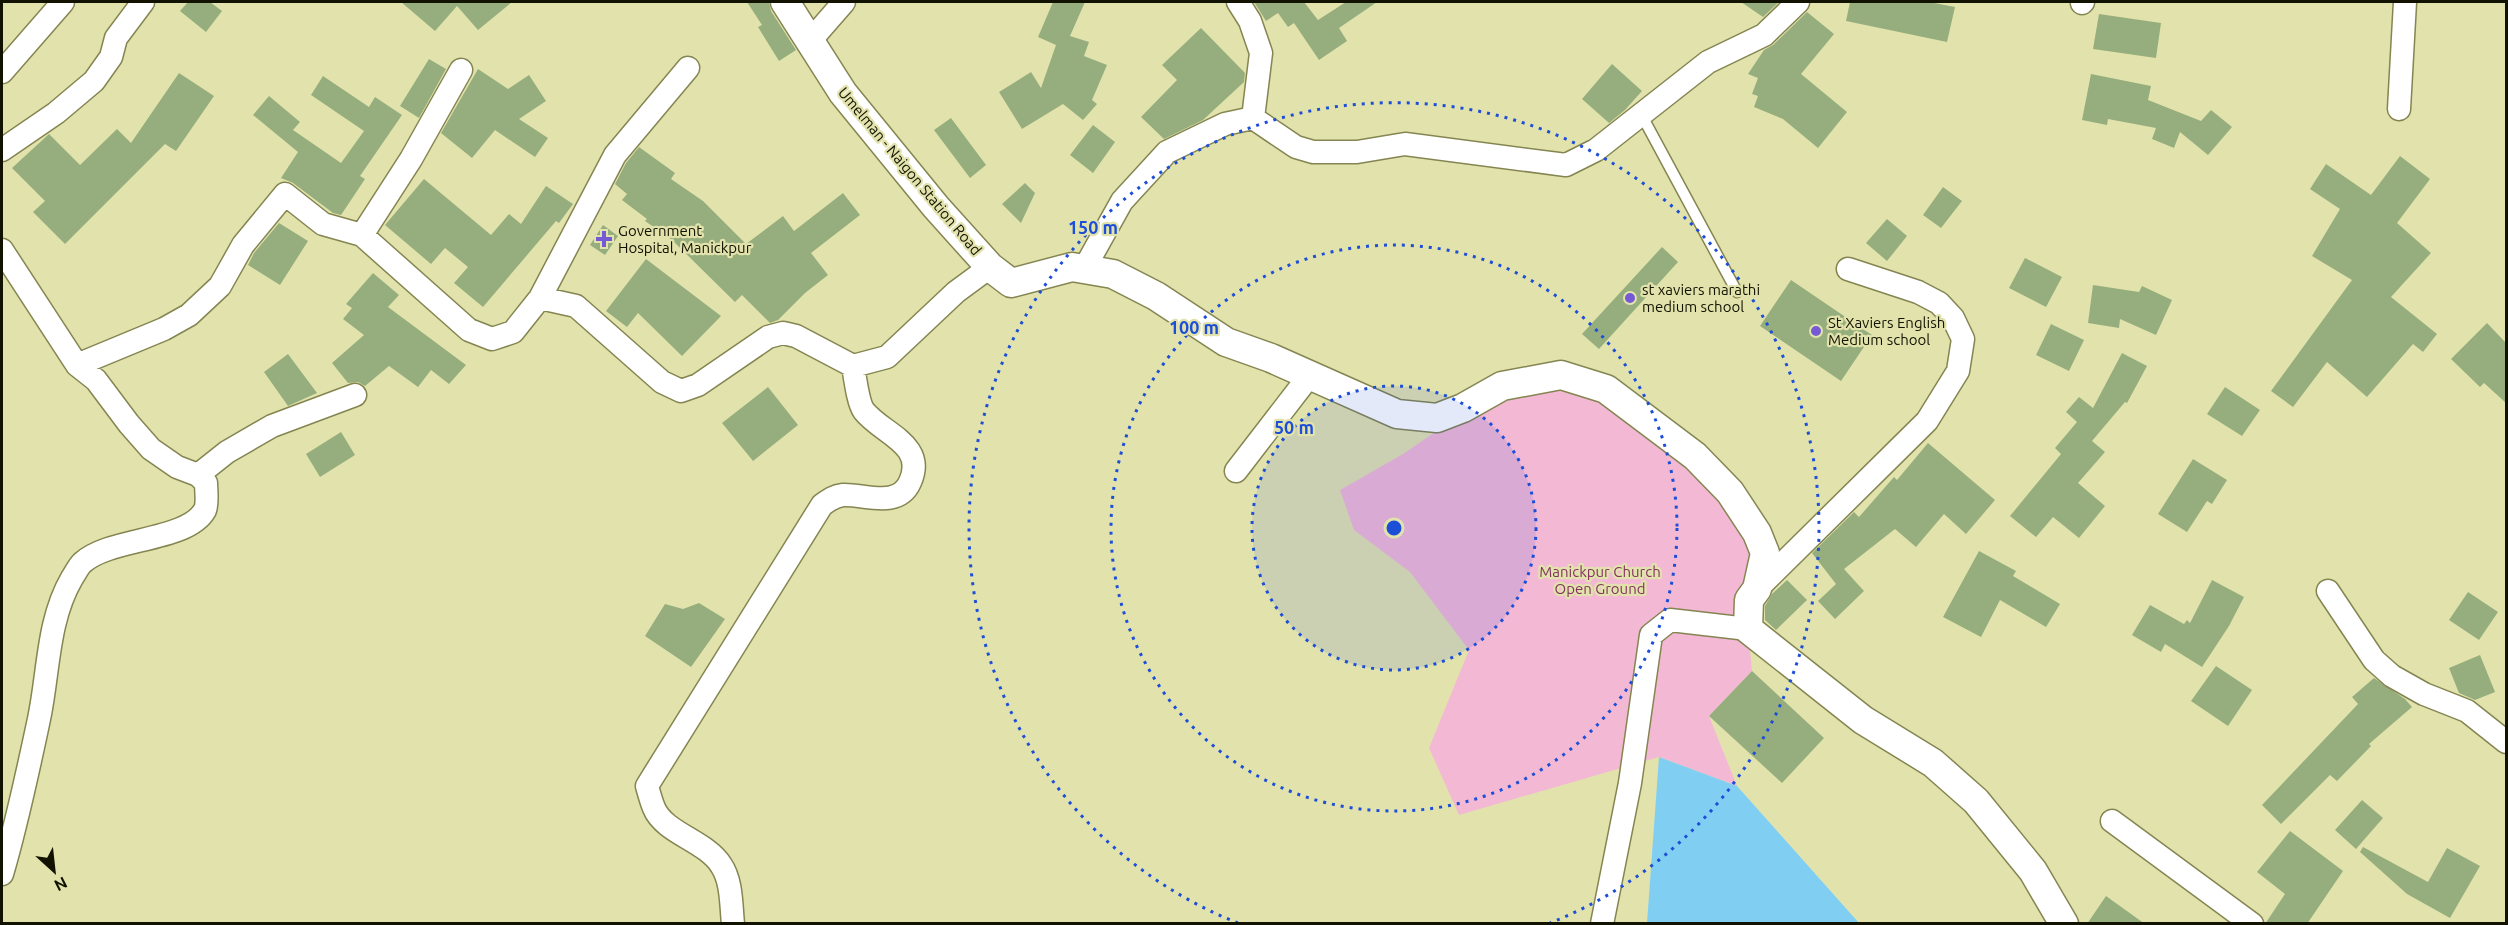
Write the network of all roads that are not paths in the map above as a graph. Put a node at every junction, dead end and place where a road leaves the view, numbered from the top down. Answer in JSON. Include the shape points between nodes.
{"nodes":[{"id":1,"x":63,"y":2,"type":"edge"},
{"id":2,"x":143,"y":2,"type":"edge"},
{"id":3,"x":785,"y":2,"type":"edge"},
{"id":4,"x":844,"y":2,"type":"edge"},
{"id":5,"x":1238,"y":2,"type":"edge"},
{"id":6,"x":1798,"y":2,"type":"edge"},
{"id":7,"x":2405,"y":2,"type":"edge"},
{"id":8,"x":810,"y":41,"type":"junction"},
{"id":9,"x":688,"y":68,"type":"dead end"},
{"id":10,"x":460,"y":70,"type":"dead end"},
{"id":11,"x":2,"y":72,"type":"edge"},
{"id":12,"x":2399,"y":109,"type":"dead end"},
{"id":13,"x":1641,"y":114,"type":"junction"},
{"id":14,"x":1252,"y":118,"type":"junction"},
{"id":15,"x":2,"y":150,"type":"edge"},
{"id":16,"x":362,"y":235,"type":"junction"},
{"id":17,"x":2,"y":250,"type":"edge"},
{"id":18,"x":990,"y":267,"type":"junction"},
{"id":19,"x":1084,"y":269,"type":"junction"},
{"id":20,"x":1848,"y":269,"type":"dead end"},
{"id":21,"x":1737,"y":292,"type":"dead end"},
{"id":22,"x":540,"y":298,"type":"junction"},
{"id":23,"x":77,"y":365,"type":"junction"},
{"id":24,"x":853,"y":366,"type":"junction"},
{"id":25,"x":1310,"y":375,"type":"junction"},
{"id":26,"x":355,"y":395,"type":"dead end"},
{"id":27,"x":1236,"y":471,"type":"dead end"},
{"id":28,"x":198,"y":475,"type":"junction"},
{"id":29,"x":1757,"y":589,"type":"junction"},
{"id":30,"x":2328,"y":591,"type":"dead end"},
{"id":31,"x":1748,"y":629,"type":"junction"},
{"id":32,"x":2506,"y":742,"type":"edge"},
{"id":33,"x":2112,"y":821,"type":"dead end"},
{"id":34,"x":2,"y":873,"type":"edge"},
{"id":35,"x":733,"y":924,"type":"edge"},
{"id":36,"x":1602,"y":924,"type":"edge"},
{"id":37,"x":2064,"y":924,"type":"edge"},
{"id":38,"x":2253,"y":924,"type":"edge"}],
"edges":[{"from":1,"to":11,"type":"street"},
{"from":2,"to":15,"type":"street","via":[[116,38],[111,57],[94,81]]},
{"from":3,"to":8,"type":"street","name":"Umelman - Naigon Station Road"},
{"from":4,"to":8,"type":"street"},
{"from":5,"to":14,"type":"street","via":[[1250,21],[1261,53]]},
{"from":6,"to":13,"type":"street","via":[[1764,35],[1708,62]]},
{"from":7,"to":12,"type":"street"},
{"from":8,"to":18,"type":"street","name":"Umelman - Naigon Station Road","via":[[843,93]]},
{"from":9,"to":22,"type":"street","via":[[615,155]]},
{"from":10,"to":16,"type":"street","via":[[411,159]]},
{"from":13,"to":14,"type":"street","via":[[1596,150],[1566,165],[1405,144],[1357,152],[1313,152],[1296,147]]},
{"from":13,"to":21,"type":"lane"},
{"from":14,"to":19,"type":"street","via":[[1225,124],[1167,152],[1122,201]]},
{"from":16,"to":22,"type":"street","via":[[469,330],[492,339],[513,332]]},
{"from":16,"to":23,"type":"street","via":[[322,224],[285,195],[243,245],[220,286],[189,315]]},
{"from":17,"to":23,"type":"street"},
{"from":18,"to":19,"type":"street","name":"Umelman - Naigon Station Road","via":[[1011,283],[1072,267]]},
{"from":18,"to":24,"type":"street","via":[[956,292],[887,357]]},
{"from":19,"to":25,"type":"street","name":"Umelman - Naigon Station Road","via":[[1113,274],[1156,296],[1226,342]]},
{"from":20,"to":29,"type":"street","via":[[1939,303],[1953,318],[1963,339],[1958,371],[1927,421]]},
{"from":22,"to":24,"type":"street","via":[[576,306],[662,382],[681,391],[698,385],[768,337],[783,333]]},
{"from":23,"to":28,"type":"street","via":[[96,380],[151,449],[177,467]]},
{"from":24,"to":35,"type":"street","via":[[863,410],[903,443],[913,460],[915,470],[907,490],[873,499],[841,495],[822,505],[647,786],[654,810],[664,822],[711,853],[722,866],[730,890]]},
{"from":25,"to":27,"type":"street"},
{"from":25,"to":29,"type":"street","name":"Umelman - Naigon Station Road","via":[[1397,414],[1437,418],[1502,386],[1562,375],[1606,389],[1695,456],[1730,492],[1763,543],[1765,553]]},
{"from":26,"to":28,"type":"street","via":[[273,426]]},
{"from":28,"to":34,"type":"street","via":[[206,483],[206,508],[196,520],[161,536],[117,545],[82,563],[61,597],[46,662],[40,716],[16,828]]},
{"from":29,"to":31,"type":"street","name":"Umelman - Naigon Station Road","via":[[1749,600]]},
{"from":30,"to":32,"type":"street","via":[[2374,660],[2392,676],[2467,711]]},
{"from":31,"to":36,"type":"street","via":[[1670,620],[1652,635]]},
{"from":31,"to":37,"type":"street","via":[[1863,720],[1933,763],[1976,801],[2033,871]]},
{"from":33,"to":38,"type":"street"}]}
